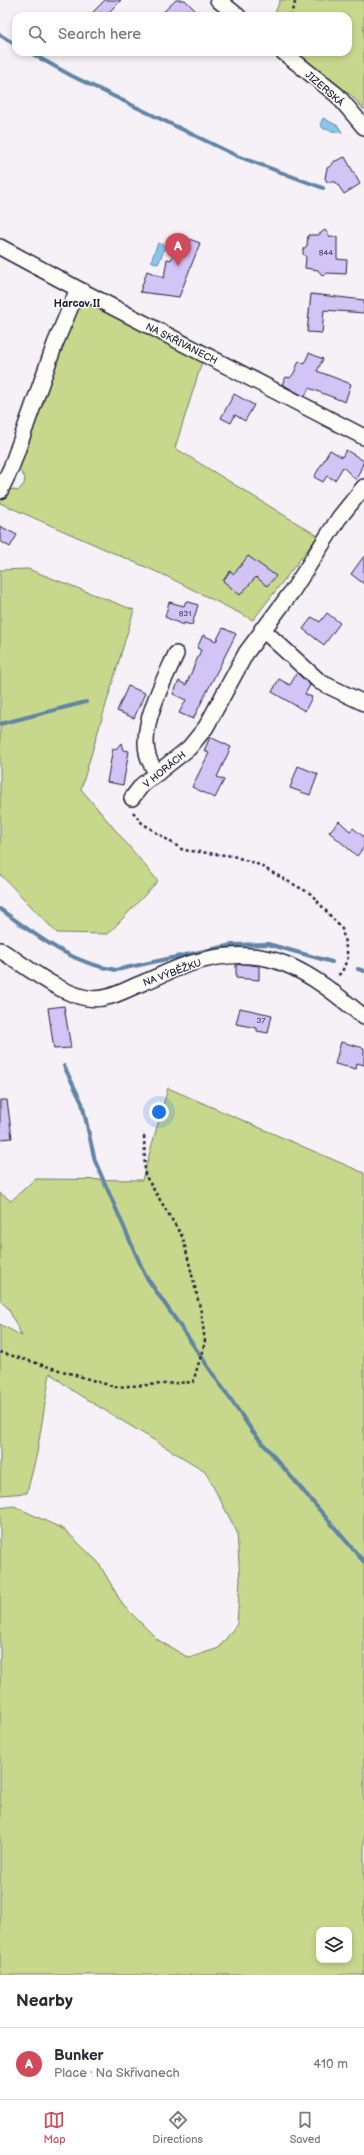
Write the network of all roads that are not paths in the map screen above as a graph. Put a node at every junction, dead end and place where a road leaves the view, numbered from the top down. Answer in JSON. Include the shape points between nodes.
{"nodes":[{"id":1,"x":218,"y":0,"type":"edge"},
{"id":2,"x":233,"y":12,"type":"edge"},
{"id":3,"x":288,"y":56,"type":"edge"},
{"id":4,"x":364,"y":127,"type":"edge"},
{"id":5,"x":0,"y":247,"type":"edge"},
{"id":6,"x":78,"y":290,"type":"junction"},
{"id":7,"x":364,"y":437,"type":"edge"},
{"id":8,"x":364,"y":486,"type":"edge"},
{"id":9,"x":0,"y":491,"type":"edge"},
{"id":10,"x":262,"y":629,"type":"junction"},
{"id":11,"x":176,"y":654,"type":"dead end"},
{"id":12,"x":364,"y":703,"type":"edge"},
{"id":13,"x":158,"y":773,"type":"junction"},
{"id":14,"x":132,"y":798,"type":"road end"},
{"id":15,"x":0,"y":950,"type":"edge"},
{"id":16,"x":364,"y":1017,"type":"edge"}],
"edges":[{"from":1,"to":2,"type":"street"},
{"from":3,"to":4,"type":"street","name":"JIZERSKÁ","via":[[337,95]]},
{"from":5,"to":6,"type":"street","name":"NA SKŘIVANECH"},
{"from":6,"to":7,"type":"street","name":"NA SKŘIVANECH"},
{"from":6,"to":9,"type":"street","via":[[54,344],[11,468]]},
{"from":8,"to":10,"type":"street","name":"V HORÁCH","via":[[338,518],[293,590]]},
{"from":10,"to":12,"type":"street","via":[[320,682]]},
{"from":10,"to":13,"type":"street","name":"V HORÁCH","via":[[206,727],[189,748]]},
{"from":11,"to":13,"type":"street","via":[[154,704],[145,739],[151,766]]},
{"from":13,"to":14,"type":"street","name":"V HORÁCH","via":[[142,785]]},
{"from":15,"to":16,"type":"street","name":"NA VÝBĚŽKU","via":[[56,985],[88,998],[110,996],[192,963],[221,956],[266,957],[280,961],[326,986]]}]}
